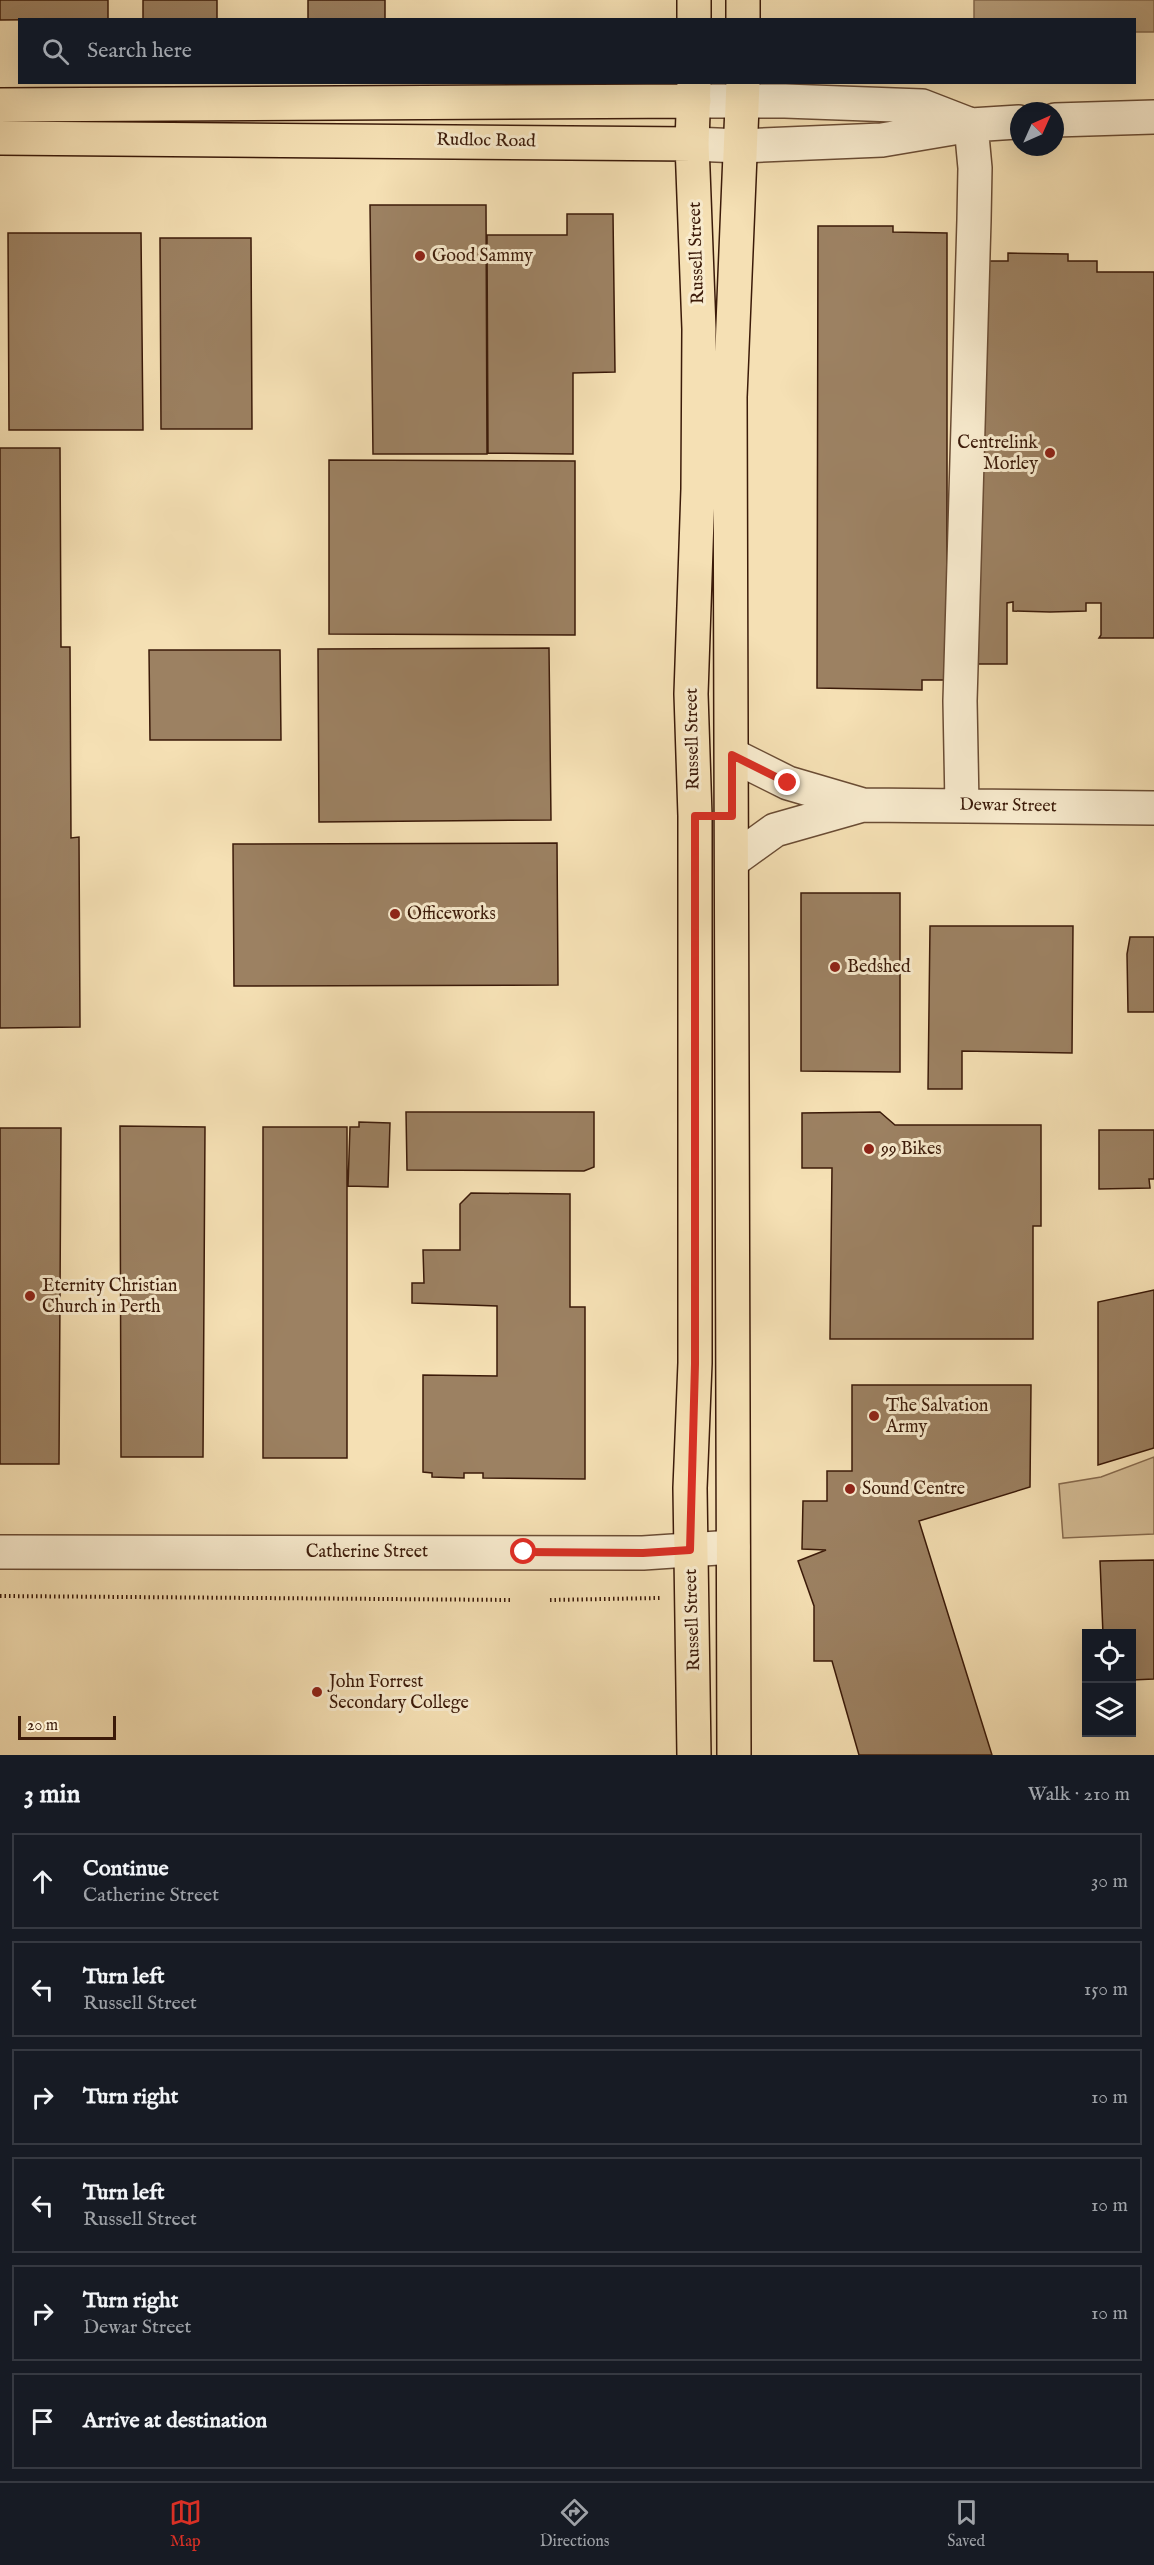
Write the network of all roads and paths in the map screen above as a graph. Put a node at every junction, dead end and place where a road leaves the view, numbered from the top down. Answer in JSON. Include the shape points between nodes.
{"nodes":[{"id":1,"x":694,"y":0,"type":"edge"},
{"id":2,"x":743,"y":0,"type":"edge"},
{"id":3,"x":694,"y":18,"type":"edge"},
{"id":4,"x":743,"y":18,"type":"edge"},
{"id":5,"x":694,"y":92,"type":"edge"},
{"id":6,"x":743,"y":92,"type":"edge"},
{"id":7,"x":0,"y":105,"type":"edge"},
{"id":8,"x":1154,"y":117,"type":"edge"},
{"id":9,"x":1064,"y":120,"type":"edge"},
{"id":10,"x":1010,"y":123,"type":"edge"},
{"id":11,"x":971,"y":125,"type":"junction"},
{"id":12,"x":0,"y":138,"type":"edge"},
{"id":13,"x":692,"y":144,"type":"junction"},
{"id":14,"x":741,"y":146,"type":"junction"},
{"id":15,"x":732,"y":755,"type":"junction"},
{"id":16,"x":863,"y":805,"type":"junction"},
{"id":17,"x":962,"y":805,"type":"junction"},
{"id":18,"x":1154,"y":808,"type":"edge"},
{"id":19,"x":695,"y":816,"type":"junction"},
{"id":20,"x":732,"y":816,"type":"junction"},
{"id":21,"x":732,"y":861,"type":"junction"},
{"id":22,"x":733,"y":1547,"type":"junction"},
{"id":23,"x":690,"y":1550,"type":"junction"},
{"id":24,"x":0,"y":1552,"type":"edge"},
{"id":25,"x":0,"y":1596,"type":"edge"},
{"id":26,"x":667,"y":1598,"type":"dead end"},
{"id":27,"x":512,"y":1600,"type":"dead end"},
{"id":28,"x":550,"y":1600,"type":"dead end"},
{"id":29,"x":694,"y":1755,"type":"edge"},
{"id":30,"x":734,"y":1755,"type":"edge"}],
"edges":[{"from":1,"to":3,"type":"main road"},
{"from":2,"to":4,"type":"main road"},
{"from":5,"to":6,"type":"street","name":"Rudloc Road"},
{"from":5,"to":7,"type":"main road","name":"Rudloc Road"},
{"from":5,"to":13,"type":"main road","name":"Russell Street"},
{"from":6,"to":11,"type":"street","name":"Rudloc Road","via":[[922,106]]},
{"from":6,"to":14,"type":"main road","name":"Russell Street"},
{"from":8,"to":9,"type":"street"},
{"from":10,"to":11,"type":"street","name":"Rudloc Road"},
{"from":11,"to":14,"type":"street","name":"Rudloc Road","via":[[882,140]]},
{"from":11,"to":17,"type":"street","via":[[974,220],[960,701]]},
{"from":12,"to":13,"type":"main road","name":"Rudloc Road"},
{"from":13,"to":14,"type":"street","name":"Rudloc Road"},
{"from":13,"to":19,"type":"main road","name":"Russell Street","via":[[699,329],[698,513],[691,694]]},
{"from":14,"to":15,"type":"main road","name":"Russell Street","via":[[730,397]]},
{"from":15,"to":16,"type":"street","name":"Dewar Street","via":[[788,783]]},
{"from":15,"to":20,"type":"main road","name":"Russell Street"},
{"from":16,"to":17,"type":"street","name":"Dewar Street"},
{"from":16,"to":21,"type":"street","name":"Dewar Street","via":[[775,830]]},
{"from":17,"to":18,"type":"street","name":"Dewar Street"},
{"from":19,"to":20,"type":"main road"},
{"from":19,"to":23,"type":"main road","name":"Russell Street","via":[[696,1341]]},
{"from":20,"to":21,"type":"main road","name":"Russell Street"},
{"from":21,"to":22,"type":"main road","name":"Russell Street"},
{"from":22,"to":23,"type":"street","name":"Catherine Street"},
{"from":22,"to":30,"type":"main road","name":"Russell Street"},
{"from":23,"to":24,"type":"street","name":"Catherine Street"},
{"from":23,"to":29,"type":"main road","name":"Russell Street"},
{"from":25,"to":27,"type":"path"},
{"from":26,"to":28,"type":"path"}]}
